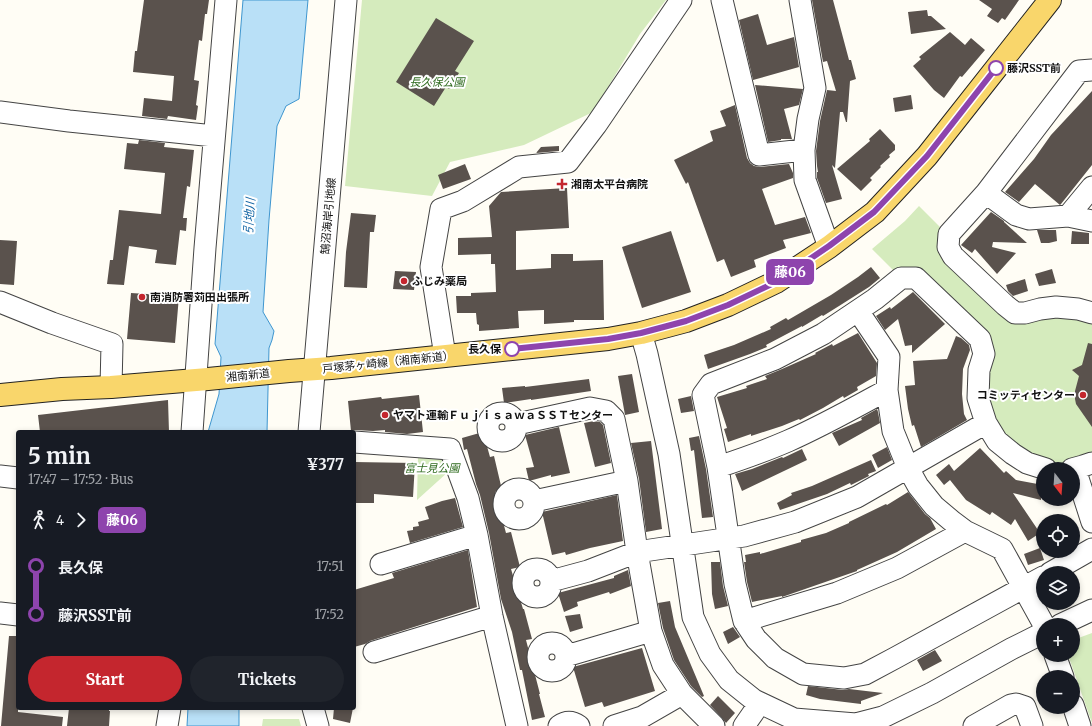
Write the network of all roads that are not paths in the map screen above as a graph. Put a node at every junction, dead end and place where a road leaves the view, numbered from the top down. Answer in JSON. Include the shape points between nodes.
{"nodes":[{"id":1,"x":226,"y":0,"type":"edge"},
{"id":2,"x":346,"y":0,"type":"edge"},
{"id":3,"x":681,"y":0,"type":"edge"},
{"id":4,"x":722,"y":0,"type":"edge"},
{"id":5,"x":800,"y":0,"type":"edge"},
{"id":6,"x":1050,"y":0,"type":"edge"},
{"id":7,"x":1092,"y":70,"type":"edge"},
{"id":8,"x":0,"y":112,"type":"edge"},
{"id":9,"x":214,"y":136,"type":"junction"},
{"id":10,"x":804,"y":150,"type":"junction"},
{"id":11,"x":1092,"y":187,"type":"edge"},
{"id":12,"x":986,"y":193,"type":"junction"},
{"id":13,"x":1068,"y":216,"type":"junction"},
{"id":14,"x":1092,"y":221,"type":"edge"},
{"id":15,"x":829,"y":246,"type":"junction"},
{"id":16,"x":0,"y":302,"type":"edge"},
{"id":17,"x":858,"y":310,"type":"junction"},
{"id":18,"x":1092,"y":313,"type":"edge"},
{"id":19,"x":641,"y":333,"type":"junction"},
{"id":20,"x":445,"y":356,"type":"junction"},
{"id":21,"x":315,"y":370,"type":"junction"},
{"id":22,"x":289,"y":371,"type":"joint"},
{"id":23,"x":201,"y":380,"type":"junction"},
{"id":24,"x":111,"y":387,"type":"junction"},
{"id":25,"x":887,"y":390,"type":"junction"},
{"id":26,"x":0,"y":395,"type":"edge"},
{"id":27,"x":516,"y":424,"type":"dead end"},
{"id":28,"x":986,"y":424,"type":"junction"},
{"id":29,"x":192,"y":430,"type":"edge"},
{"id":30,"x":309,"y":430,"type":"edge"},
{"id":31,"x":356,"y":442,"type":"edge"},
{"id":32,"x":1036,"y":466,"type":"edge"},
{"id":33,"x":718,"y":467,"type":"junction"},
{"id":34,"x":1080,"y":467,"type":"edge"},
{"id":35,"x":908,"y":468,"type":"junction"},
{"id":36,"x":0,"y":476,"type":"edge"},
{"id":37,"x":16,"y":478,"type":"edge"},
{"id":38,"x":627,"y":480,"type":"junction"},
{"id":39,"x":534,"y":501,"type":"dead end"},
{"id":40,"x":1092,"y":522,"type":"edge"},
{"id":41,"x":965,"y":531,"type":"junction"},
{"id":42,"x":477,"y":535,"type":"junction"},
{"id":43,"x":728,"y":538,"type":"junction"},
{"id":44,"x":683,"y":545,"type":"junction"},
{"id":45,"x":1092,"y":549,"type":"edge"},
{"id":46,"x":638,"y":552,"type":"junction"},
{"id":47,"x":381,"y":564,"type":"dead end"},
{"id":48,"x":1062,"y":566,"type":"edge"},
{"id":49,"x":1036,"y":580,"type":"edge"},
{"id":50,"x":551,"y":581,"type":"dead end"},
{"id":51,"x":1023,"y":587,"type":"junction"},
{"id":52,"x":1092,"y":610,"type":"edge"},
{"id":53,"x":0,"y":613,"type":"edge"},
{"id":54,"x":16,"y":615,"type":"edge"},
{"id":55,"x":492,"y":616,"type":"junction"},
{"id":56,"x":1040,"y":618,"type":"edge"},
{"id":57,"x":1075,"y":618,"type":"edge"},
{"id":58,"x":744,"y":621,"type":"junction"},
{"id":59,"x":651,"y":631,"type":"junction"},
{"id":60,"x":1036,"y":636,"type":"edge"},
{"id":61,"x":374,"y":652,"type":"dead end"},
{"id":62,"x":566,"y":656,"type":"dead end"},
{"id":63,"x":682,"y":694,"type":"junction"},
{"id":64,"x":760,"y":703,"type":"junction"},
{"id":65,"x":170,"y":710,"type":"edge"},
{"id":66,"x":314,"y":710,"type":"edge"},
{"id":67,"x":1076,"y":714,"type":"edge"},
{"id":68,"x":168,"y":726,"type":"edge"},
{"id":69,"x":318,"y":726,"type":"edge"},
{"id":70,"x":517,"y":726,"type":"edge"},
{"id":71,"x":559,"y":726,"type":"edge"},
{"id":72,"x":578,"y":726,"type":"edge"},
{"id":73,"x":614,"y":726,"type":"edge"},
{"id":74,"x":714,"y":726,"type":"edge"},
{"id":75,"x":744,"y":726,"type":"edge"},
{"id":76,"x":974,"y":726,"type":"edge"},
{"id":77,"x":1032,"y":726,"type":"edge"},
{"id":78,"x":1080,"y":726,"type":"edge"}],
"edges":[{"from":1,"to":9,"type":"street"},
{"from":2,"to":21,"type":"street","name":"鵠沼海岸引地線"},
{"from":3,"to":20,"type":"street","via":[[568,162],[519,167],[463,201],[441,210],[431,267]]},
{"from":4,"to":10,"type":"street","via":[[759,155]]},
{"from":5,"to":10,"type":"street","via":[[816,88]]},
{"from":6,"to":15,"type":"main road","name":"戸塚茅ヶ崎線（湘南新道）","via":[[927,156],[874,212]]},
{"from":7,"to":12,"type":"street","via":[[1079,71]]},
{"from":8,"to":9,"type":"street"},
{"from":9,"to":23,"type":"street"},
{"from":10,"to":15,"type":"street","via":[[805,180]]},
{"from":11,"to":13,"type":"street"},
{"from":12,"to":13,"type":"street","via":[[1016,215],[1029,219]]},
{"from":12,"to":18,"type":"street","via":[[949,234],[948,247],[953,256],[1015,313],[1056,307],[1078,308]]},
{"from":13,"to":14,"type":"street"},
{"from":15,"to":19,"type":"main road","name":"戸塚茅ヶ崎線（湘南新道）","via":[[776,282],[728,305],[686,321]]},
{"from":16,"to":24,"type":"street","via":[[52,324],[112,344]]},
{"from":17,"to":25,"type":"street","via":[[889,357]]},
{"from":17,"to":28,"type":"street","via":[[901,278],[916,278],[980,339],[984,354],[979,370],[978,398]]},
{"from":17,"to":33,"type":"street","via":[[823,334],[775,359],[711,384],[703,395]]},
{"from":19,"to":20,"type":"main road","name":"戸塚茅ヶ崎線（湘南新道）","via":[[608,339]]},
{"from":19,"to":44,"type":"street","via":[[669,454]]},
{"from":20,"to":21,"type":"main road","name":"戸塚茅ヶ崎線（湘南新道）"},
{"from":21,"to":22,"type":"main road","name":"戸塚茅ヶ崎線（湘南新道）"},
{"from":21,"to":30,"type":"street","name":"鵠沼海岸引地線"},
{"from":22,"to":23,"type":"main road","name":"湘南新道"},
{"from":23,"to":24,"type":"main road"},
{"from":23,"to":29,"type":"street"},
{"from":24,"to":26,"type":"main road"},
{"from":25,"to":33,"type":"street","via":[[787,441]]},
{"from":25,"to":35,"type":"street","via":[[893,431]]},
{"from":27,"to":38,"type":"street","via":[[590,408],[606,412],[614,419]]},
{"from":28,"to":32,"type":"street","via":[[997,440],[1013,454]]},
{"from":28,"to":35,"type":"street"},
{"from":31,"to":42,"type":"street","via":[[450,449],[468,498]]},
{"from":33,"to":43,"type":"street"},
{"from":34,"to":40,"type":"street"},
{"from":35,"to":41,"type":"street","via":[[934,506]]},
{"from":35,"to":43,"type":"street","via":[[857,497],[795,522]]},
{"from":36,"to":37,"type":"street"},
{"from":38,"to":39,"type":"street"},
{"from":38,"to":46,"type":"street"},
{"from":41,"to":51,"type":"street","via":[[1002,549]]},
{"from":41,"to":58,"type":"street","via":[[897,568],[837,594]]},
{"from":42,"to":47,"type":"street"},
{"from":42,"to":55,"type":"street"},
{"from":43,"to":44,"type":"street"},
{"from":43,"to":58,"type":"street"},
{"from":44,"to":46,"type":"street"},
{"from":44,"to":64,"type":"street","via":[[693,617],[710,654],[729,680]]},
{"from":45,"to":48,"type":"street"},
{"from":46,"to":50,"type":"street","via":[[588,571]]},
{"from":46,"to":59,"type":"street"},
{"from":49,"to":51,"type":"street"},
{"from":51,"to":56,"type":"street"},
{"from":51,"to":58,"type":"street","via":[[865,674],[844,678],[803,674],[775,658],[756,639]]},
{"from":52,"to":57,"type":"street"},
{"from":53,"to":54,"type":"street"},
{"from":55,"to":61,"type":"street"},
{"from":55,"to":70,"type":"street"},
{"from":59,"to":62,"type":"street"},
{"from":59,"to":63,"type":"street","via":[[663,665]]},
{"from":60,"to":64,"type":"street","via":[[883,717],[856,724],[794,719]]},
{"from":63,"to":73,"type":"street","via":[[642,717]]},
{"from":63,"to":74,"type":"street"},
{"from":64,"to":75,"type":"street"},
{"from":65,"to":68,"type":"street"},
{"from":66,"to":69,"type":"street"},
{"from":67,"to":78,"type":"street"},
{"from":71,"to":72,"type":"street","via":[[568,722]]},
{"from":76,"to":77,"type":"street","via":[[1016,704],[1025,707]]}]}
